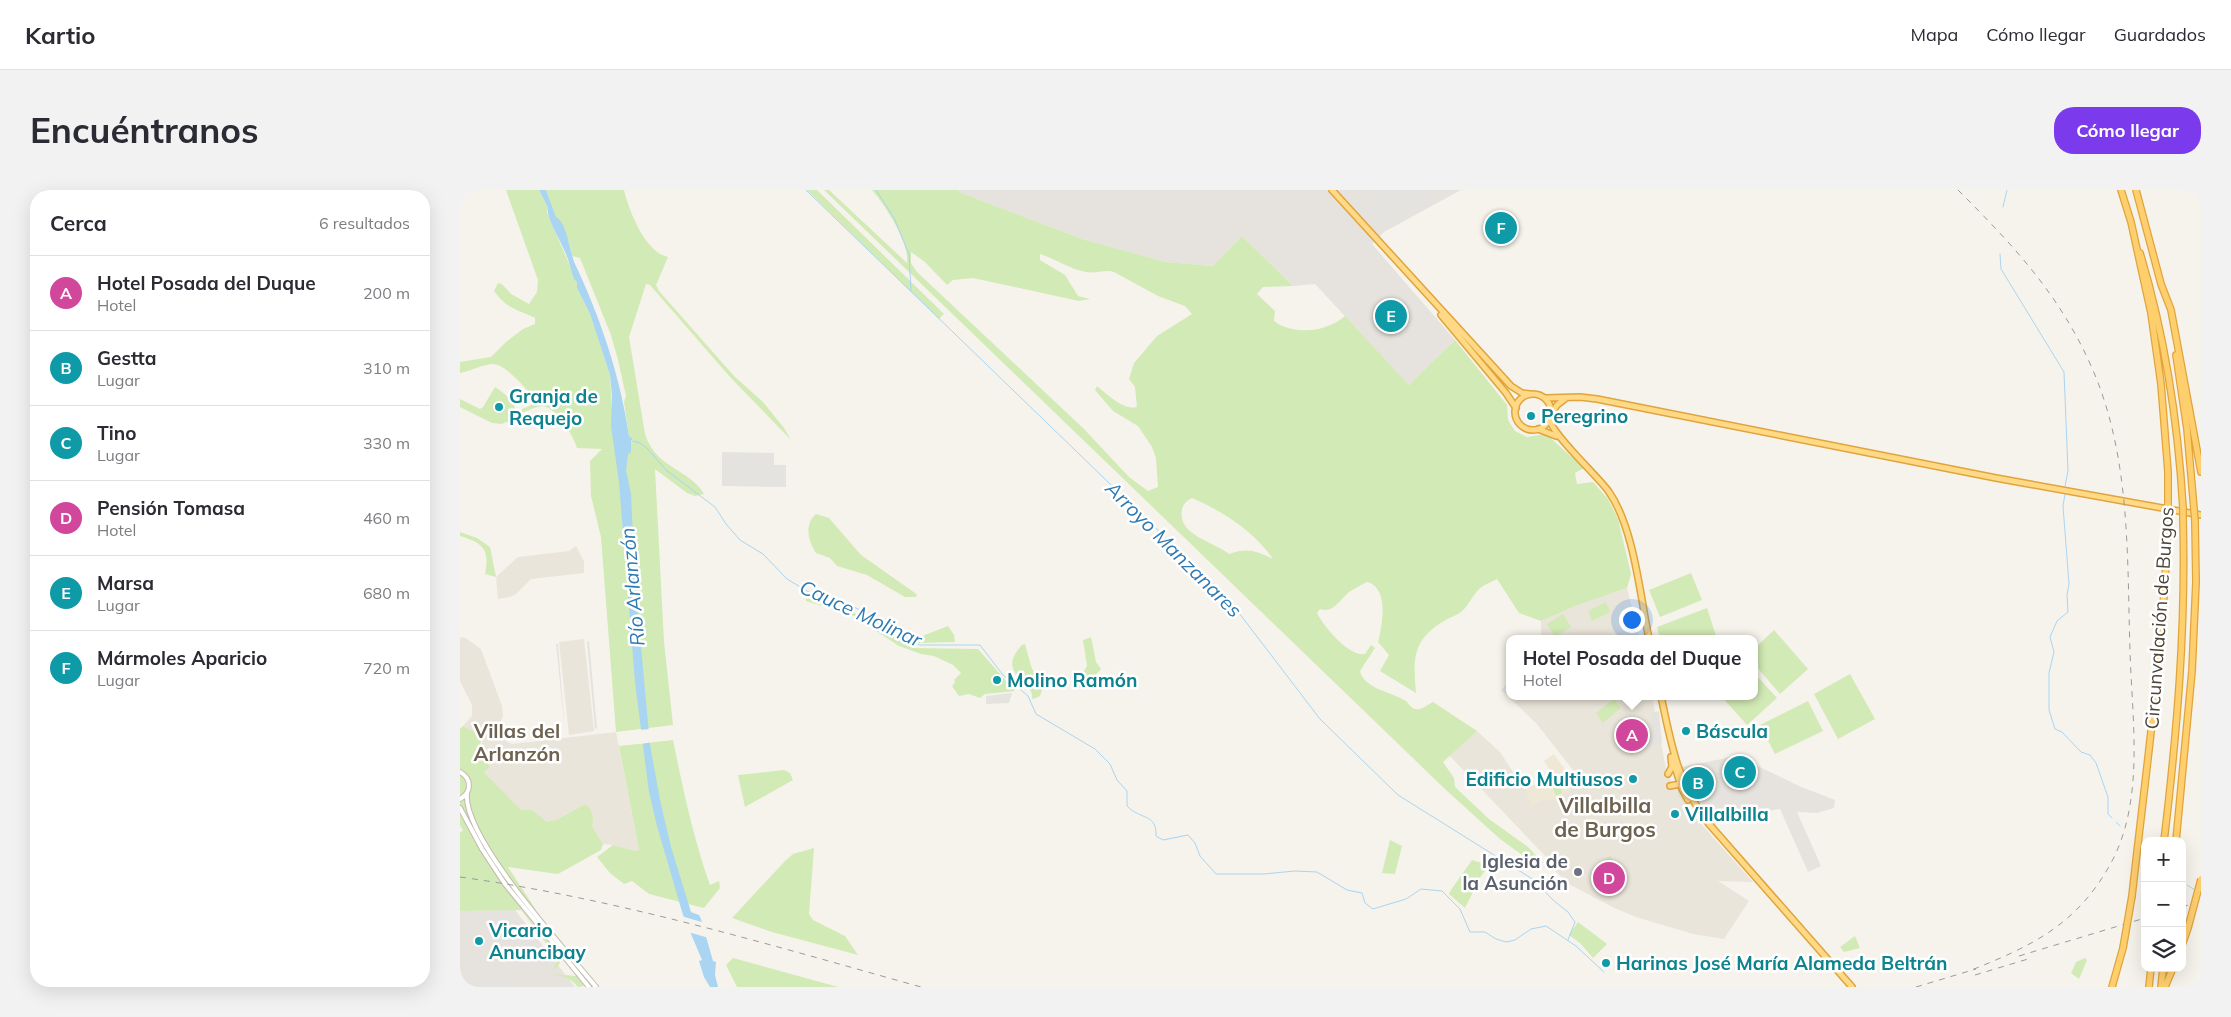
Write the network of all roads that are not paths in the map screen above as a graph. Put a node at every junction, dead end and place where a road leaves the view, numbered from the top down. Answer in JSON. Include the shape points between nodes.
{"nodes":[{"id":1,"x":1332,"y":190,"type":"edge"},
{"id":2,"x":2121,"y":190,"type":"edge"},
{"id":3,"x":2136,"y":190,"type":"edge"},
{"id":4,"x":2131,"y":222,"type":"junction"},
{"id":5,"x":2161,"y":284,"type":"junction"},
{"id":6,"x":1420,"y":289,"type":"junction"},
{"id":7,"x":1530,"y":394,"type":"junction"},
{"id":8,"x":1546,"y":398,"type":"junction"},
{"id":9,"x":1567,"y":398,"type":"junction"},
{"id":10,"x":1516,"y":408,"type":"junction"},
{"id":11,"x":1551,"y":417,"type":"junction"},
{"id":12,"x":1538,"y":429,"type":"junction"},
{"id":13,"x":1559,"y":437,"type":"junction"},
{"id":14,"x":2201,"y":472,"type":"edge"},
{"id":15,"x":2201,"y":516,"type":"edge"},
{"id":16,"x":1648,"y":635,"type":"edge"},
{"id":17,"x":1662,"y":700,"type":"edge"},
{"id":18,"x":1673,"y":757,"type":"junction"},
{"id":19,"x":1675,"y":771,"type":"junction"},
{"id":20,"x":460,"y":772,"type":"edge"},
{"id":21,"x":1680,"y":782,"type":"junction"},
{"id":22,"x":1670,"y":786,"type":"dead end"},
{"id":23,"x":467,"y":793,"type":"junction"},
{"id":24,"x":460,"y":799,"type":"edge"},
{"id":25,"x":1691,"y":799,"type":"junction"},
{"id":26,"x":460,"y":808,"type":"edge"},
{"id":27,"x":1705,"y":819,"type":"junction"},
{"id":28,"x":2164,"y":837,"type":"edge"},
{"id":29,"x":2176,"y":837,"type":"edge"},
{"id":30,"x":2201,"y":879,"type":"edge"},
{"id":31,"x":2186,"y":934,"type":"edge"},
{"id":32,"x":2151,"y":972,"type":"edge"},
{"id":33,"x":2162,"y":972,"type":"edge"},
{"id":34,"x":2172,"y":972,"type":"edge"},
{"id":35,"x":589,"y":987,"type":"edge"},
{"id":36,"x":596,"y":987,"type":"edge"},
{"id":37,"x":1852,"y":987,"type":"edge"},
{"id":38,"x":2112,"y":987,"type":"edge"},
{"id":39,"x":2148,"y":987,"type":"edge"},
{"id":40,"x":2163,"y":987,"type":"edge"}],
"edges":[{"from":1,"to":6,"type":"highway"},
{"from":2,"to":4,"type":"highway","name":"Circunvalación de Burgos"},
{"from":3,"to":5,"type":"highway"},
{"from":4,"to":28,"type":"highway","bridge":true,"via":[[2168,369],[2183,508],[2183,648]]},
{"from":4,"to":38,"type":"highway","name":"Circunvalación de Burgos","bridge":true,"via":[[2151,313],[2161,384],[2168,518],[2161,635],[2132,896]]},
{"from":5,"to":14,"type":"highway","via":[[2171,310]]},
{"from":5,"to":29,"type":"highway","bridge":true,"via":[[2187,429],[2195,521],[2192,671]]},
{"from":6,"to":7,"type":"highway","via":[[1511,386]]},
{"from":6,"to":10,"type":"highway"},
{"from":7,"to":8,"type":"highway"},
{"from":7,"to":10,"type":"highway","via":[[1521,399]]},
{"from":8,"to":9,"type":"highway"},
{"from":8,"to":11,"type":"highway","via":[[1551,407]]},
{"from":9,"to":11,"type":"highway","via":[[1557,405]]},
{"from":9,"to":15,"type":"highway","via":[[1597,399]]},
{"from":10,"to":12,"type":"highway","via":[[1520,424],[1528,429]]},
{"from":11,"to":12,"type":"highway","via":[[1545,426]]},
{"from":11,"to":13,"type":"highway","via":[[1550,424]]},
{"from":12,"to":13,"type":"highway"},
{"from":13,"to":16,"type":"highway","via":[[1597,476],[1617,505],[1628,538]]},
{"from":17,"to":18,"type":"highway"},
{"from":18,"to":19,"type":"highway"},
{"from":18,"to":19,"type":"highway","via":[[1672,767],[1666,775]]},
{"from":18,"to":21,"type":"highway"},
{"from":18,"to":25,"type":"highway"},
{"from":19,"to":21,"type":"highway"},
{"from":20,"to":23,"type":"street","via":[[469,781]]},
{"from":21,"to":22,"type":"highway"},
{"from":21,"to":25,"type":"highway"},
{"from":21,"to":27,"type":"highway","via":[[1690,804]]},
{"from":23,"to":24,"type":"street"},
{"from":23,"to":36,"type":"street","via":[[466,802],[471,816],[501,869]]},
{"from":25,"to":27,"type":"highway"},
{"from":26,"to":35,"type":"street","via":[[505,884]]},
{"from":27,"to":37,"type":"highway"},
{"from":30,"to":31,"type":"highway","bridge":true},
{"from":32,"to":39,"type":"highway"},
{"from":33,"to":40,"type":"highway"},
{"from":34,"to":40,"type":"highway"}]}
